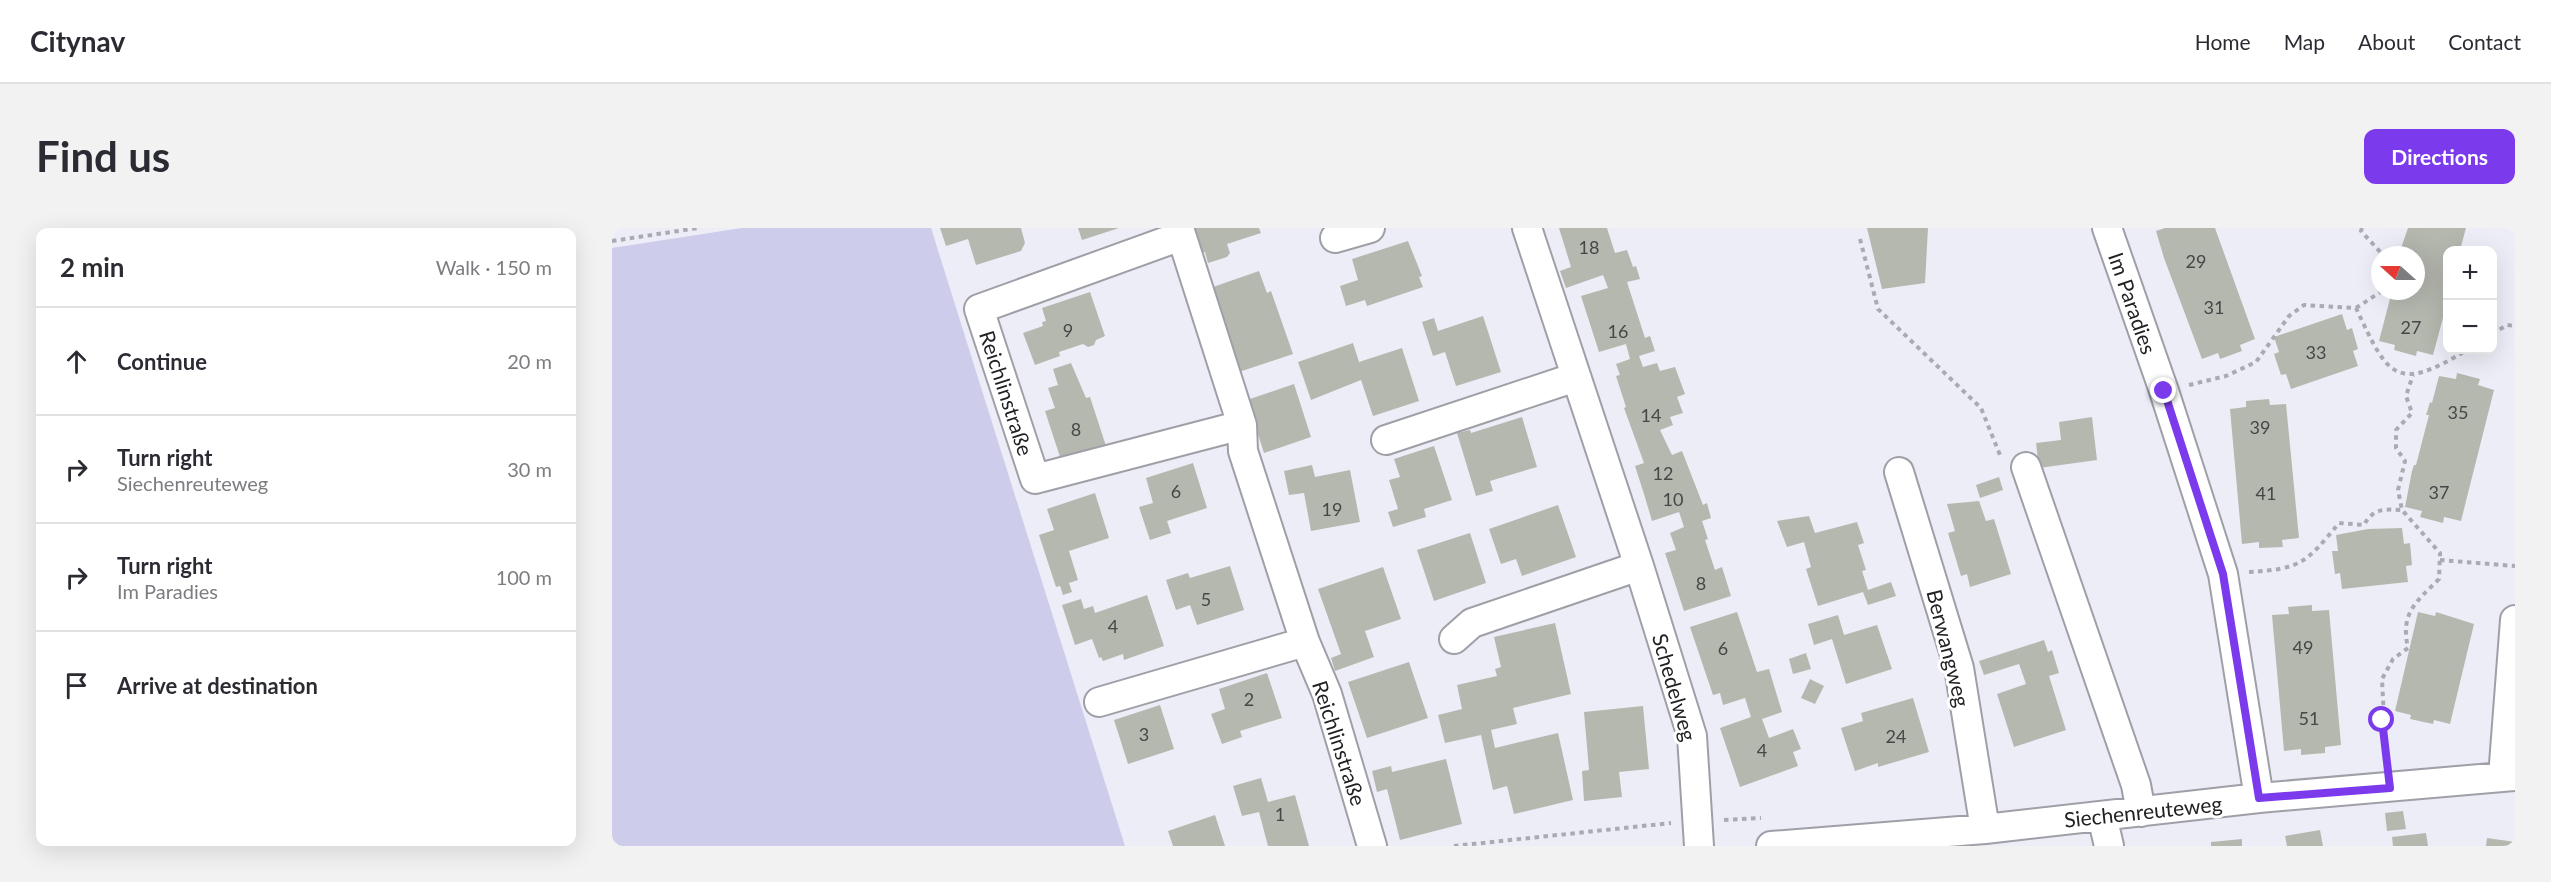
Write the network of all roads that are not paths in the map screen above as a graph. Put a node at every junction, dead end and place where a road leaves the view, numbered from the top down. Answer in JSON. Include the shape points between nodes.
{"nodes":[{"id":1,"x":1370,"y":228,"type":"edge"},
{"id":2,"x":1527,"y":228,"type":"edge"},
{"id":3,"x":2107,"y":228,"type":"edge"},
{"id":4,"x":1180,"y":232,"type":"edge"},
{"id":5,"x":1335,"y":238,"type":"dead end"},
{"id":6,"x":1576,"y":377,"type":"junction"},
{"id":7,"x":1242,"y":425,"type":"junction"},
{"id":8,"x":1386,"y":440,"type":"dead end"},
{"id":9,"x":2026,"y":467,"type":"dead end"},
{"id":10,"x":1899,"y":472,"type":"dead end"},
{"id":11,"x":1639,"y":566,"type":"junction"},
{"id":12,"x":2515,"y":620,"type":"edge"},
{"id":13,"x":1454,"y":639,"type":"dead end"},
{"id":14,"x":1305,"y":642,"type":"junction"},
{"id":15,"x":1099,"y":702,"type":"dead end"},
{"id":16,"x":2509,"y":776,"type":"edge"},
{"id":17,"x":2259,"y":798,"type":"junction"},
{"id":18,"x":2141,"y":812,"type":"junction"},
{"id":19,"x":2102,"y":816,"type":"junction"},
{"id":20,"x":1985,"y":829,"type":"junction"},
{"id":21,"x":1874,"y":842,"type":"edge"},
{"id":22,"x":1372,"y":846,"type":"edge"},
{"id":23,"x":1699,"y":846,"type":"edge"},
{"id":24,"x":1771,"y":846,"type":"edge"},
{"id":25,"x":2109,"y":846,"type":"edge"}],
"edges":[{"from":1,"to":5,"type":"street"},
{"from":2,"to":6,"type":"street","name":"Schedelweg"},
{"from":3,"to":17,"type":"street","name":"Im Paradies","via":[[2223,574]]},
{"from":4,"to":7,"type":"street","name":"Reichlinstraße"},
{"from":4,"to":7,"type":"street","name":"Reichlinstraße","via":[[979,309],[1035,479]]},
{"from":6,"to":8,"type":"street"},
{"from":6,"to":11,"type":"street","name":"Schedelweg"},
{"from":7,"to":14,"type":"street","name":"Reichlinstraße","via":[[1243,451]]},
{"from":9,"to":18,"type":"street","via":[[2136,784]]},
{"from":10,"to":20,"type":"street","name":"Berwangweg","via":[[1959,668]]},
{"from":11,"to":13,"type":"street","via":[[1472,623]]},
{"from":11,"to":23,"type":"street","name":"Schedelweg","via":[[1692,736]]},
{"from":12,"to":16,"type":"street"},
{"from":14,"to":15,"type":"street"},
{"from":14,"to":22,"type":"street","name":"Reichlinstraße","via":[[1327,694]]},
{"from":16,"to":17,"type":"street","name":"Siechenreuteweg"},
{"from":17,"to":18,"type":"street","name":"Siechenreuteweg"},
{"from":18,"to":19,"type":"street","name":"Siechenreuteweg"},
{"from":19,"to":20,"type":"street","name":"Siechenreuteweg"},
{"from":19,"to":25,"type":"street"},
{"from":20,"to":21,"type":"street","name":"Siechenreuteweg"},
{"from":21,"to":24,"type":"street","name":"Siechenreuteweg"}]}
